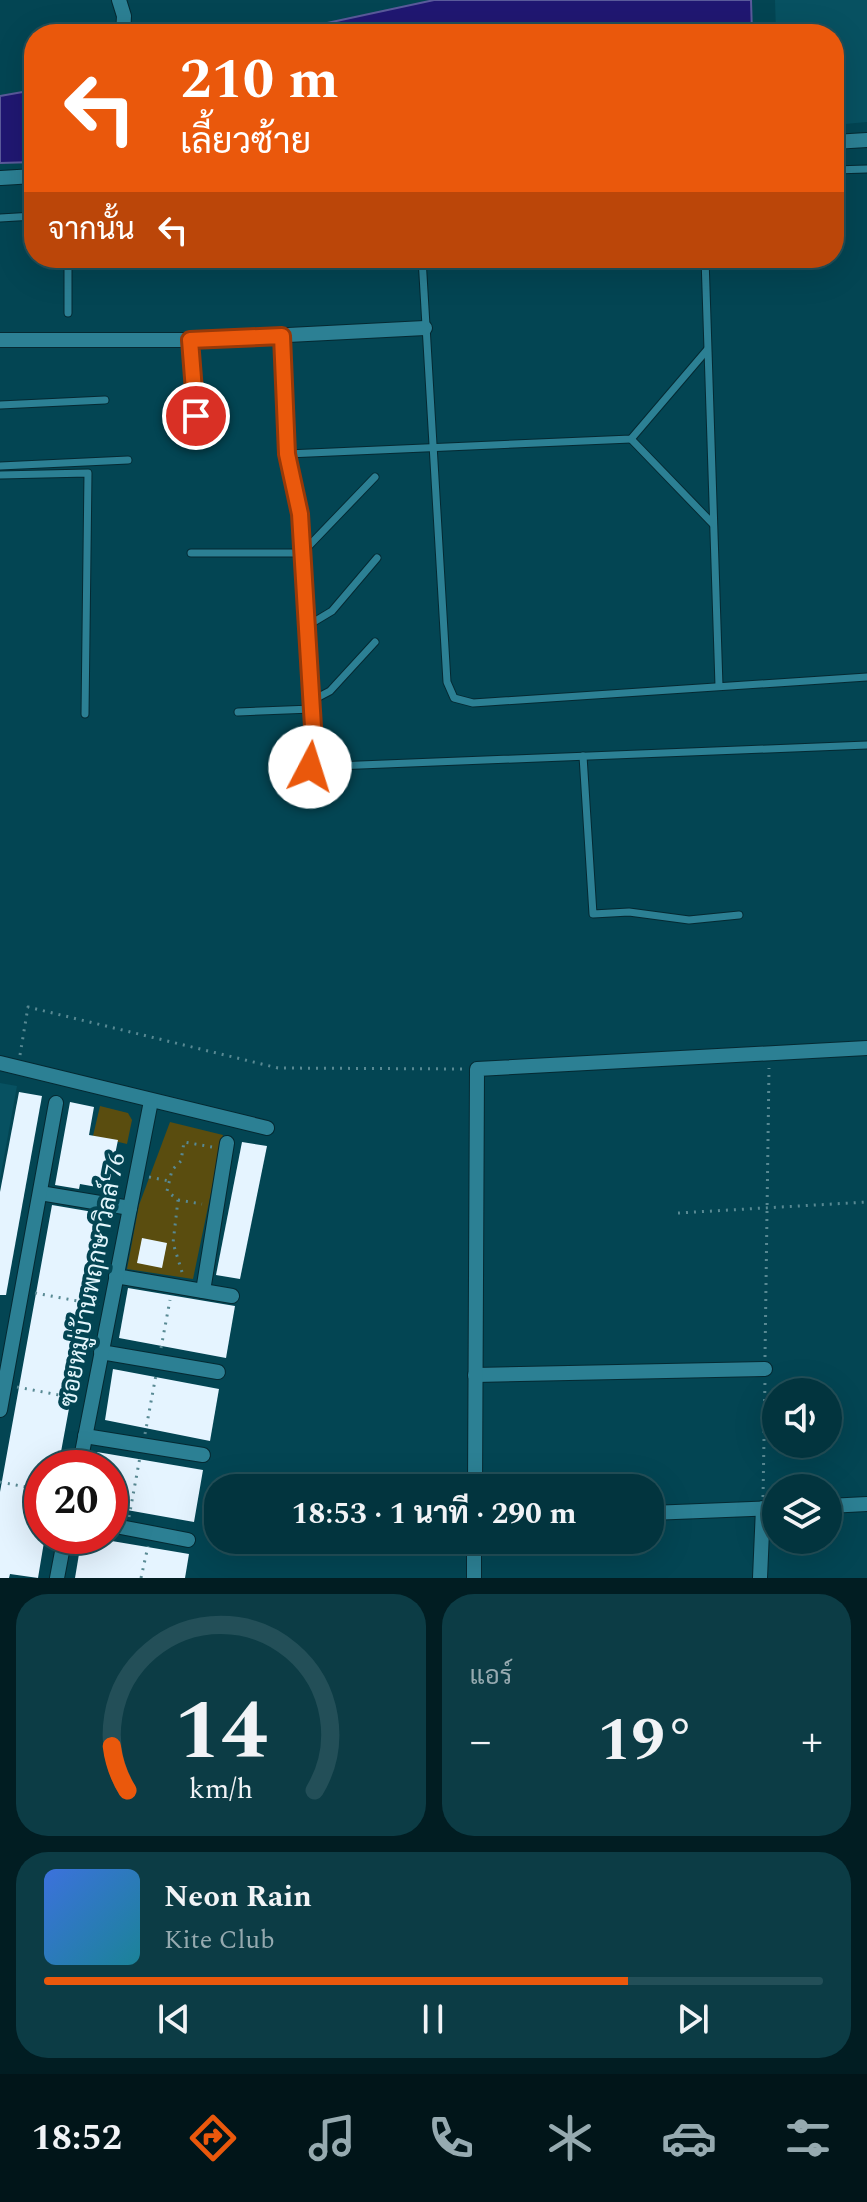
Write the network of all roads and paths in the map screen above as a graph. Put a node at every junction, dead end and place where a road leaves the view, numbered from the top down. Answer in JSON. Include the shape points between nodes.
{"nodes":[{"id":1,"x":119,"y":0,"type":"edge"},
{"id":2,"x":124,"y":24,"type":"edge"},
{"id":3,"x":867,"y":140,"type":"edge"},
{"id":4,"x":844,"y":141,"type":"edge"},
{"id":5,"x":867,"y":169,"type":"edge"},
{"id":6,"x":844,"y":170,"type":"edge"},
{"id":7,"x":24,"y":177,"type":"edge"},
{"id":8,"x":1,"y":178,"type":"edge"},
{"id":9,"x":24,"y":217,"type":"edge"},
{"id":10,"x":0,"y":218,"type":"edge"},
{"id":11,"x":68,"y":268,"type":"edge"},
{"id":12,"x":422,"y":268,"type":"edge"},
{"id":13,"x":705,"y":268,"type":"edge"},
{"id":14,"x":68,"y":313,"type":"dead end"},
{"id":15,"x":425,"y":328,"type":"junction"},
{"id":16,"x":282,"y":336,"type":"junction"},
{"id":17,"x":0,"y":340,"type":"edge"},
{"id":18,"x":190,"y":340,"type":"junction"},
{"id":19,"x":707,"y":350,"type":"junction"},
{"id":20,"x":105,"y":400,"type":"dead end"},
{"id":21,"x":0,"y":405,"type":"edge"},
{"id":22,"x":631,"y":439,"type":"junction"},
{"id":23,"x":198,"y":441,"type":"dead end"},
{"id":24,"x":431,"y":448,"type":"junction"},
{"id":25,"x":287,"y":454,"type":"junction"},
{"id":26,"x":128,"y":460,"type":"dead end"},
{"id":27,"x":0,"y":466,"type":"edge"},
{"id":28,"x":0,"y":475,"type":"edge"},
{"id":29,"x":375,"y":477,"type":"dead end"},
{"id":30,"x":713,"y":525,"type":"junction"},
{"id":31,"x":191,"y":553,"type":"dead end"},
{"id":32,"x":302,"y":553,"type":"junction"},
{"id":33,"x":377,"y":558,"type":"dead end"},
{"id":34,"x":307,"y":626,"type":"junction"},
{"id":35,"x":375,"y":642,"type":"dead end"},
{"id":36,"x":867,"y":677,"type":"edge"},
{"id":37,"x":719,"y":686,"type":"junction"},
{"id":38,"x":312,"y":705,"type":"junction"},
{"id":39,"x":238,"y":712,"type":"dead end"},
{"id":40,"x":85,"y":714,"type":"dead end"},
{"id":41,"x":867,"y":745,"type":"edge"},
{"id":42,"x":583,"y":756,"type":"junction"},
{"id":43,"x":739,"y":915,"type":"dead end"},
{"id":44,"x":867,"y":1048,"type":"edge"},
{"id":45,"x":769,"y":1056,"type":"junction"},
{"id":46,"x":0,"y":1063,"type":"edge"},
{"id":47,"x":16,"y":1066,"type":"junction"},
{"id":48,"x":477,"y":1069,"type":"junction"},
{"id":49,"x":151,"y":1101,"type":"junction"},
{"id":50,"x":56,"y":1103,"type":"dead end"},
{"id":51,"x":267,"y":1128,"type":"dead end"},
{"id":52,"x":226,"y":1147,"type":"joint"},
{"id":53,"x":136,"y":1175,"type":"junction"},
{"id":54,"x":169,"y":1181,"type":"junction"},
{"id":55,"x":40,"y":1193,"type":"junction"},
{"id":56,"x":178,"y":1200,"type":"junction"},
{"id":57,"x":867,"y":1202,"type":"edge"},
{"id":58,"x":767,"y":1206,"type":"junction"},
{"id":59,"x":217,"y":1207,"type":"junction"},
{"id":60,"x":130,"y":1208,"type":"junction"},
{"id":61,"x":678,"y":1213,"type":"dead end"},
{"id":62,"x":116,"y":1276,"type":"junction"},
{"id":63,"x":179,"y":1287,"type":"junction"},
{"id":64,"x":22,"y":1291,"type":"junction"},
{"id":65,"x":203,"y":1291,"type":"junction"},
{"id":66,"x":232,"y":1296,"type":"dead end"},
{"id":67,"x":110,"y":1307,"type":"junction"},
{"id":68,"x":101,"y":1352,"type":"junction"},
{"id":69,"x":158,"y":1362,"type":"junction"},
{"id":70,"x":765,"y":1369,"type":"junction"},
{"id":71,"x":218,"y":1372,"type":"dead end"},
{"id":72,"x":475,"y":1375,"type":"junction"},
{"id":73,"x":5,"y":1385,"type":"junction"},
{"id":74,"x":92,"y":1401,"type":"junction"},
{"id":75,"x":0,"y":1410,"type":"edge"},
{"id":76,"x":85,"y":1436,"type":"junction"},
{"id":77,"x":142,"y":1445,"type":"junction"},
{"id":78,"x":82,"y":1450,"type":"edge"},
{"id":79,"x":203,"y":1455,"type":"dead end"},
{"id":80,"x":475,"y":1474,"type":"edge"},
{"id":81,"x":768,"y":1474,"type":"edge"},
{"id":82,"x":0,"y":1482,"type":"edge"},
{"id":83,"x":24,"y":1487,"type":"edge"},
{"id":84,"x":867,"y":1504,"type":"edge"},
{"id":85,"x":842,"y":1505,"type":"edge"},
{"id":86,"x":762,"y":1508,"type":"edge"},
{"id":87,"x":664,"y":1512,"type":"edge"},
{"id":88,"x":128,"y":1522,"type":"edge"},
{"id":89,"x":128,"y":1528,"type":"edge"},
{"id":90,"x":150,"y":1533,"type":"junction"},
{"id":91,"x":188,"y":1540,"type":"dead end"},
{"id":92,"x":62,"y":1554,"type":"edge"},
{"id":93,"x":474,"y":1554,"type":"edge"},
{"id":94,"x":763,"y":1554,"type":"edge"},
{"id":95,"x":57,"y":1578,"type":"edge"},
{"id":96,"x":141,"y":1578,"type":"edge"},
{"id":97,"x":474,"y":1578,"type":"edge"},
{"id":98,"x":760,"y":1578,"type":"edge"}],
"edges":[{"from":1,"to":2,"type":"street"},
{"from":3,"to":4,"type":"street"},
{"from":5,"to":6,"type":"lane"},
{"from":7,"to":8,"type":"street"},
{"from":9,"to":10,"type":"lane"},
{"from":11,"to":14,"type":"lane"},
{"from":12,"to":15,"type":"lane"},
{"from":13,"to":19,"type":"lane"},
{"from":15,"to":16,"type":"street"},
{"from":15,"to":24,"type":"lane"},
{"from":16,"to":18,"type":"street"},
{"from":16,"to":25,"type":"lane"},
{"from":17,"to":18,"type":"street"},
{"from":18,"to":23,"type":"lane"},
{"from":19,"to":22,"type":"lane"},
{"from":19,"to":30,"type":"lane"},
{"from":20,"to":21,"type":"lane"},
{"from":22,"to":24,"type":"lane"},
{"from":22,"to":30,"type":"lane"},
{"from":24,"to":25,"type":"lane"},
{"from":24,"to":37,"type":"lane","via":[[447,682],[454,698],[473,703]]},
{"from":25,"to":32,"type":"lane"},
{"from":26,"to":27,"type":"lane"},
{"from":28,"to":40,"type":"lane","via":[[88,473]]},
{"from":29,"to":32,"type":"lane"},
{"from":30,"to":37,"type":"lane"},
{"from":31,"to":32,"type":"lane"},
{"from":32,"to":34,"type":"lane"},
{"from":33,"to":34,"type":"lane","via":[[332,611]]},
{"from":34,"to":38,"type":"lane"},
{"from":35,"to":38,"type":"lane"},
{"from":36,"to":37,"type":"lane"},
{"from":38,"to":39,"type":"lane"},
{"from":38,"to":42,"type":"lane","via":[[310,767]]},
{"from":41,"to":42,"type":"lane"},
{"from":42,"to":43,"type":"lane","via":[[593,914],[629,912],[689,920]]},
{"from":44,"to":45,"type":"street"},
{"from":45,"to":48,"type":"street"},
{"from":45,"to":58,"type":"path"},
{"from":46,"to":47,"type":"street"},
{"from":47,"to":48,"type":"path","via":[[28,1007],[278,1068]]},
{"from":47,"to":49,"type":"street"},
{"from":48,"to":72,"type":"street"},
{"from":49,"to":51,"type":"street"},
{"from":49,"to":53,"type":"street","name":"ซอยหมู่บ้านพฤกษาวิลล์ 76"},
{"from":50,"to":55,"type":"street"},
{"from":52,"to":54,"type":"path","via":[[184,1142],[181,1161]]},
{"from":52,"to":59,"type":"street"},
{"from":53,"to":54,"type":"path"},
{"from":53,"to":60,"type":"street","name":"ซอยหมู่บ้านพฤกษาวิลล์ 76"},
{"from":54,"to":56,"type":"path","via":[[167,1191]]},
{"from":55,"to":60,"type":"street"},
{"from":55,"to":64,"type":"street"},
{"from":56,"to":59,"type":"path"},
{"from":56,"to":63,"type":"path","via":[[173,1243]]},
{"from":57,"to":58,"type":"path"},
{"from":58,"to":61,"type":"path"},
{"from":58,"to":70,"type":"path"},
{"from":59,"to":65,"type":"street"},
{"from":60,"to":62,"type":"street","name":"ซอยหมู่บ้านพฤกษาวิลล์ 76"},
{"from":62,"to":63,"type":"street"},
{"from":62,"to":67,"type":"street","name":"ซอยหมู่บ้านพฤกษาวิลล์ 76"},
{"from":63,"to":65,"type":"street"},
{"from":63,"to":69,"type":"path"},
{"from":64,"to":67,"type":"path"},
{"from":64,"to":73,"type":"street"},
{"from":65,"to":66,"type":"street"},
{"from":67,"to":68,"type":"street","name":"ซอยหมู่บ้านพฤกษาวิลล์ 76"},
{"from":68,"to":69,"type":"street"},
{"from":68,"to":74,"type":"street","name":"ซอยหมู่บ้านพฤกษาวิลล์ 76"},
{"from":69,"to":71,"type":"street"},
{"from":69,"to":77,"type":"path"},
{"from":70,"to":72,"type":"street"},
{"from":70,"to":81,"type":"path"},
{"from":72,"to":80,"type":"street"},
{"from":73,"to":74,"type":"path"},
{"from":73,"to":75,"type":"street"},
{"from":74,"to":76,"type":"street","name":"ซอยหมู่บ้านพฤกษาวิลล์ 76"},
{"from":76,"to":77,"type":"street"},
{"from":76,"to":78,"type":"street","name":"ซอยหมู่บ้านพฤกษาวิลล์ 76"},
{"from":77,"to":79,"type":"street"},
{"from":77,"to":88,"type":"path"},
{"from":82,"to":83,"type":"path"},
{"from":84,"to":85,"type":"street"},
{"from":86,"to":87,"type":"street"},
{"from":89,"to":90,"type":"street"},
{"from":90,"to":91,"type":"street"},
{"from":90,"to":96,"type":"path"},
{"from":92,"to":95,"type":"street"},
{"from":93,"to":97,"type":"street"},
{"from":94,"to":98,"type":"street"}]}
